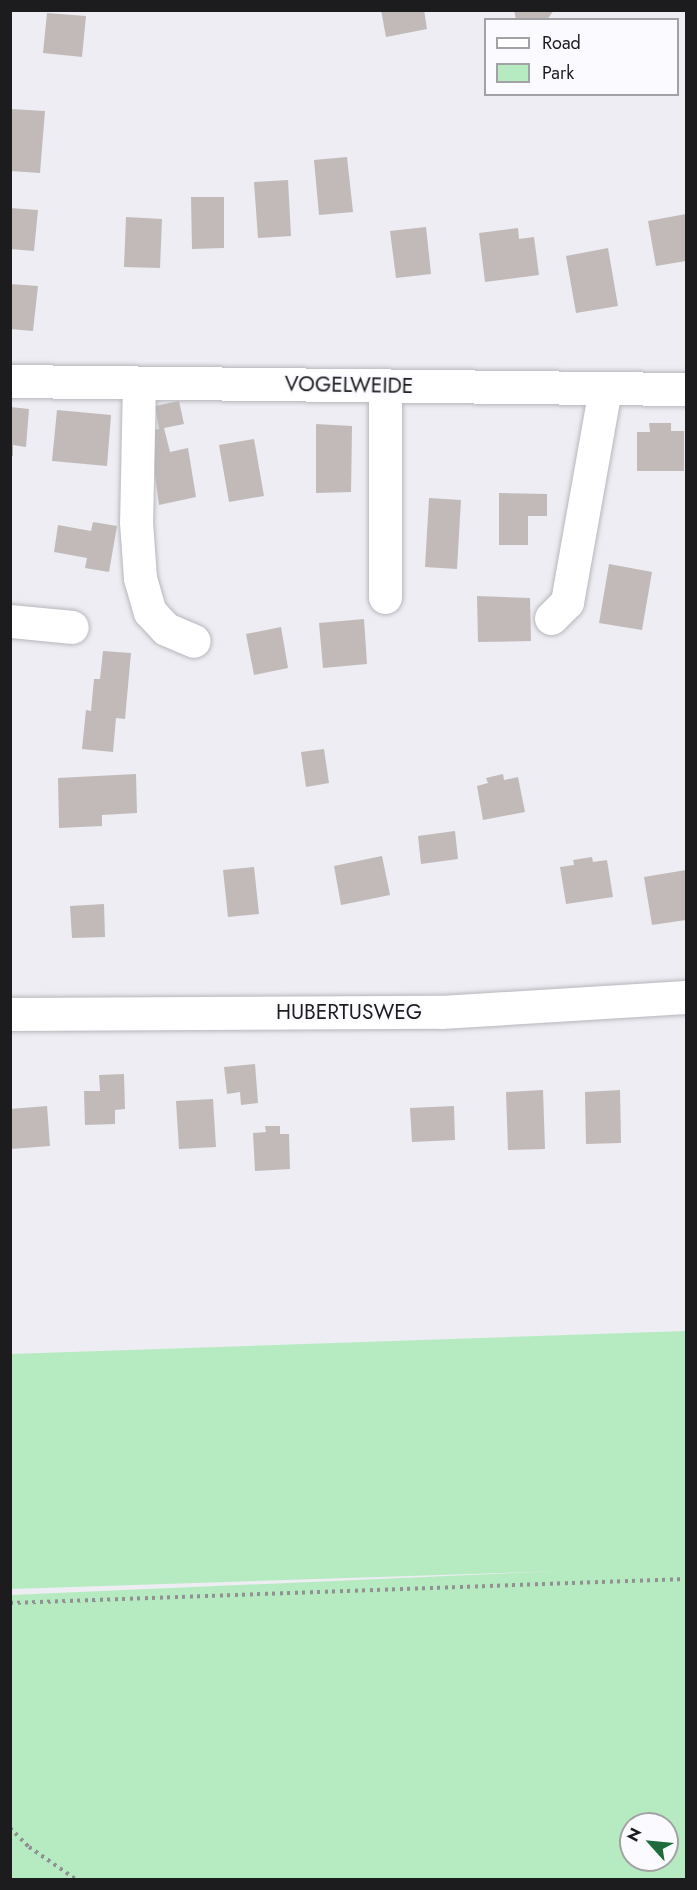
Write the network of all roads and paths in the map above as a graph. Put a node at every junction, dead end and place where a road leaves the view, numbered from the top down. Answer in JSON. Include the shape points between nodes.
{"nodes":[{"id":1,"x":10,"y":381,"type":"edge"},
{"id":2,"x":139,"y":383,"type":"junction"},
{"id":3,"x":385,"y":386,"type":"junction"},
{"id":4,"x":605,"y":388,"type":"junction"},
{"id":5,"x":687,"y":389,"type":"edge"},
{"id":6,"x":384,"y":597,"type":"dead end"},
{"id":7,"x":551,"y":618,"type":"dead end"},
{"id":8,"x":10,"y":621,"type":"edge"},
{"id":9,"x":72,"y":627,"type":"dead end"},
{"id":10,"x":194,"y":641,"type":"dead end"},
{"id":11,"x":687,"y":997,"type":"edge"},
{"id":12,"x":10,"y":1014,"type":"edge"},
{"id":13,"x":687,"y":1579,"type":"edge"},
{"id":14,"x":10,"y":1603,"type":"edge"},
{"id":15,"x":10,"y":1828,"type":"edge"},
{"id":16,"x":77,"y":1880,"type":"edge"}],
"edges":[{"from":1,"to":2,"type":"street","name":"VOGELWEIDE"},
{"from":2,"to":3,"type":"street","name":"VOGELWEIDE"},
{"from":2,"to":10,"type":"street","via":[[136,522],[140,578],[150,612],[166,629]]},
{"from":3,"to":4,"type":"street","name":"VOGELWEIDE"},
{"from":3,"to":6,"type":"street"},
{"from":4,"to":5,"type":"street","name":"VOGELWEIDE"},
{"from":4,"to":7,"type":"street","via":[[567,602]]},
{"from":8,"to":9,"type":"street"},
{"from":11,"to":12,"type":"street","name":"HUBERTUSWEG","via":[[441,1012]]},
{"from":13,"to":14,"type":"path"},
{"from":15,"to":16,"type":"path","via":[[29,1847]]}]}
